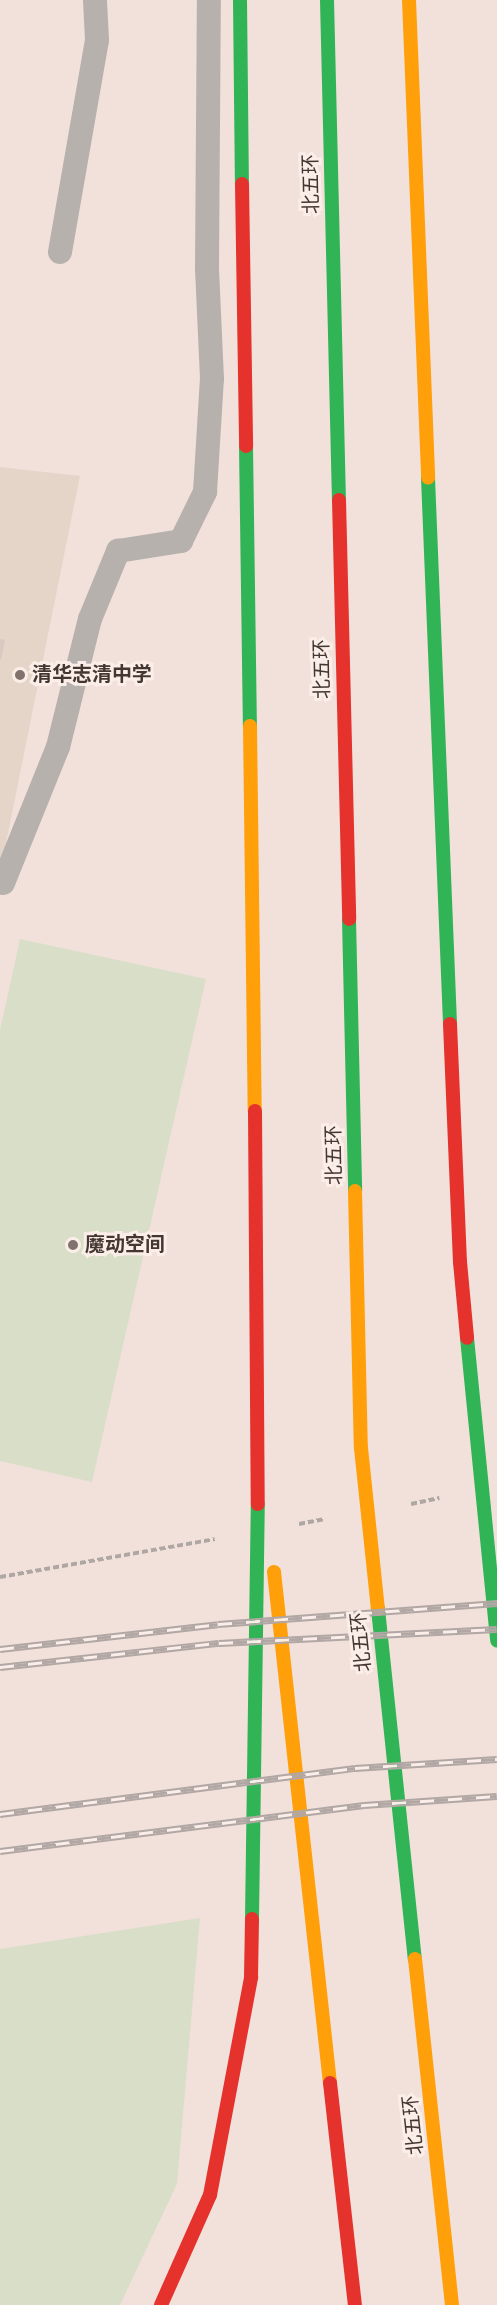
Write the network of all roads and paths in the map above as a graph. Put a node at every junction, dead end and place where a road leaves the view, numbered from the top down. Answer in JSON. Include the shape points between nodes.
{"nodes":[{"id":1,"x":95,"y":0,"type":"edge"},
{"id":2,"x":208,"y":0,"type":"edge"},
{"id":3,"x":240,"y":0,"type":"edge"},
{"id":4,"x":327,"y":0,"type":"edge"},
{"id":5,"x":409,"y":0,"type":"edge"},
{"id":6,"x":60,"y":252,"type":"dead end"},
{"id":7,"x":3,"y":883,"type":"dead end"},
{"id":8,"x":259,"y":1433,"type":"junction"},
{"id":9,"x":497,"y":1641,"type":"edge"},
{"id":10,"x":161,"y":2305,"type":"edge"},
{"id":11,"x":355,"y":2305,"type":"edge"},
{"id":12,"x":452,"y":2305,"type":"edge"}],
"edges":[{"from":1,"to":6,"type":"lane","via":[[97,40]]},
{"from":2,"to":7,"type":"lane","via":[[207,268],[212,379],[205,492],[181,540],[118,551],[90,619],[58,747]]},
{"from":3,"to":8,"type":"highway"},
{"from":4,"to":12,"type":"highway","name":"北五环","via":[[361,1448]]},
{"from":5,"to":9,"type":"highway","via":[[460,1262]]},
{"from":8,"to":10,"type":"highway","via":[[251,1977],[210,2195]]},
{"from":8,"to":11,"type":"highway"}]}
